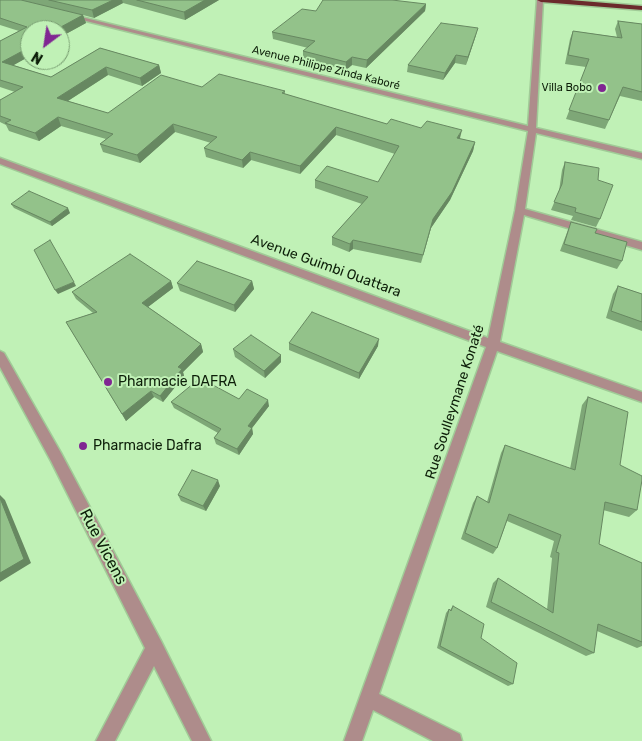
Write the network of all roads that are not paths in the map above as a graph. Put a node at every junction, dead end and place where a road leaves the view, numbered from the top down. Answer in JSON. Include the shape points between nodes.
{"nodes":[{"id":1,"x":540,"y":0,"type":"edge"},
{"id":2,"x":642,"y":8,"type":"edge"},
{"id":3,"x":62,"y":14,"type":"edge"},
{"id":4,"x":532,"y":130,"type":"junction"},
{"id":5,"x":642,"y":156,"type":"edge"},
{"id":6,"x":0,"y":161,"type":"edge"},
{"id":7,"x":520,"y":211,"type":"junction"},
{"id":8,"x":642,"y":246,"type":"edge"},
{"id":9,"x":492,"y":345,"type":"junction"},
{"id":10,"x":0,"y":356,"type":"edge"},
{"id":11,"x":642,"y":397,"type":"edge"},
{"id":12,"x":155,"y":647,"type":"junction"},
{"id":13,"x":368,"y":698,"type":"junction"},
{"id":14,"x":105,"y":741,"type":"edge"},
{"id":15,"x":202,"y":741,"type":"edge"},
{"id":16,"x":353,"y":741,"type":"edge"},
{"id":17,"x":453,"y":741,"type":"edge"}],
"edges":[{"from":1,"to":2,"type":"highway"},
{"from":1,"to":4,"type":"street","name":"Rue Soulleymane Konaté"},
{"from":3,"to":4,"type":"street","name":"Avenue Philippe Zinda Kaboré"},
{"from":4,"to":5,"type":"street","name":"Avenue Philippe Zinda Kaboré"},
{"from":4,"to":7,"type":"street","name":"Rue Soulleymane Konaté"},
{"from":6,"to":9,"type":"street","name":"Avenue Guimbi Ouattara"},
{"from":7,"to":8,"type":"street"},
{"from":7,"to":9,"type":"street","name":"Rue Soulleymane Konaté"},
{"from":9,"to":11,"type":"street","name":"Avenue Guimbi Ouattara"},
{"from":9,"to":13,"type":"street","name":"Rue Soulleymane Konaté"},
{"from":10,"to":12,"type":"street","name":"Rue Vicens"},
{"from":12,"to":14,"type":"street"},
{"from":12,"to":15,"type":"street","name":"Rue Vicens"},
{"from":13,"to":16,"type":"street","name":"Rue Soulleymane Konaté"},
{"from":13,"to":17,"type":"street"}]}
